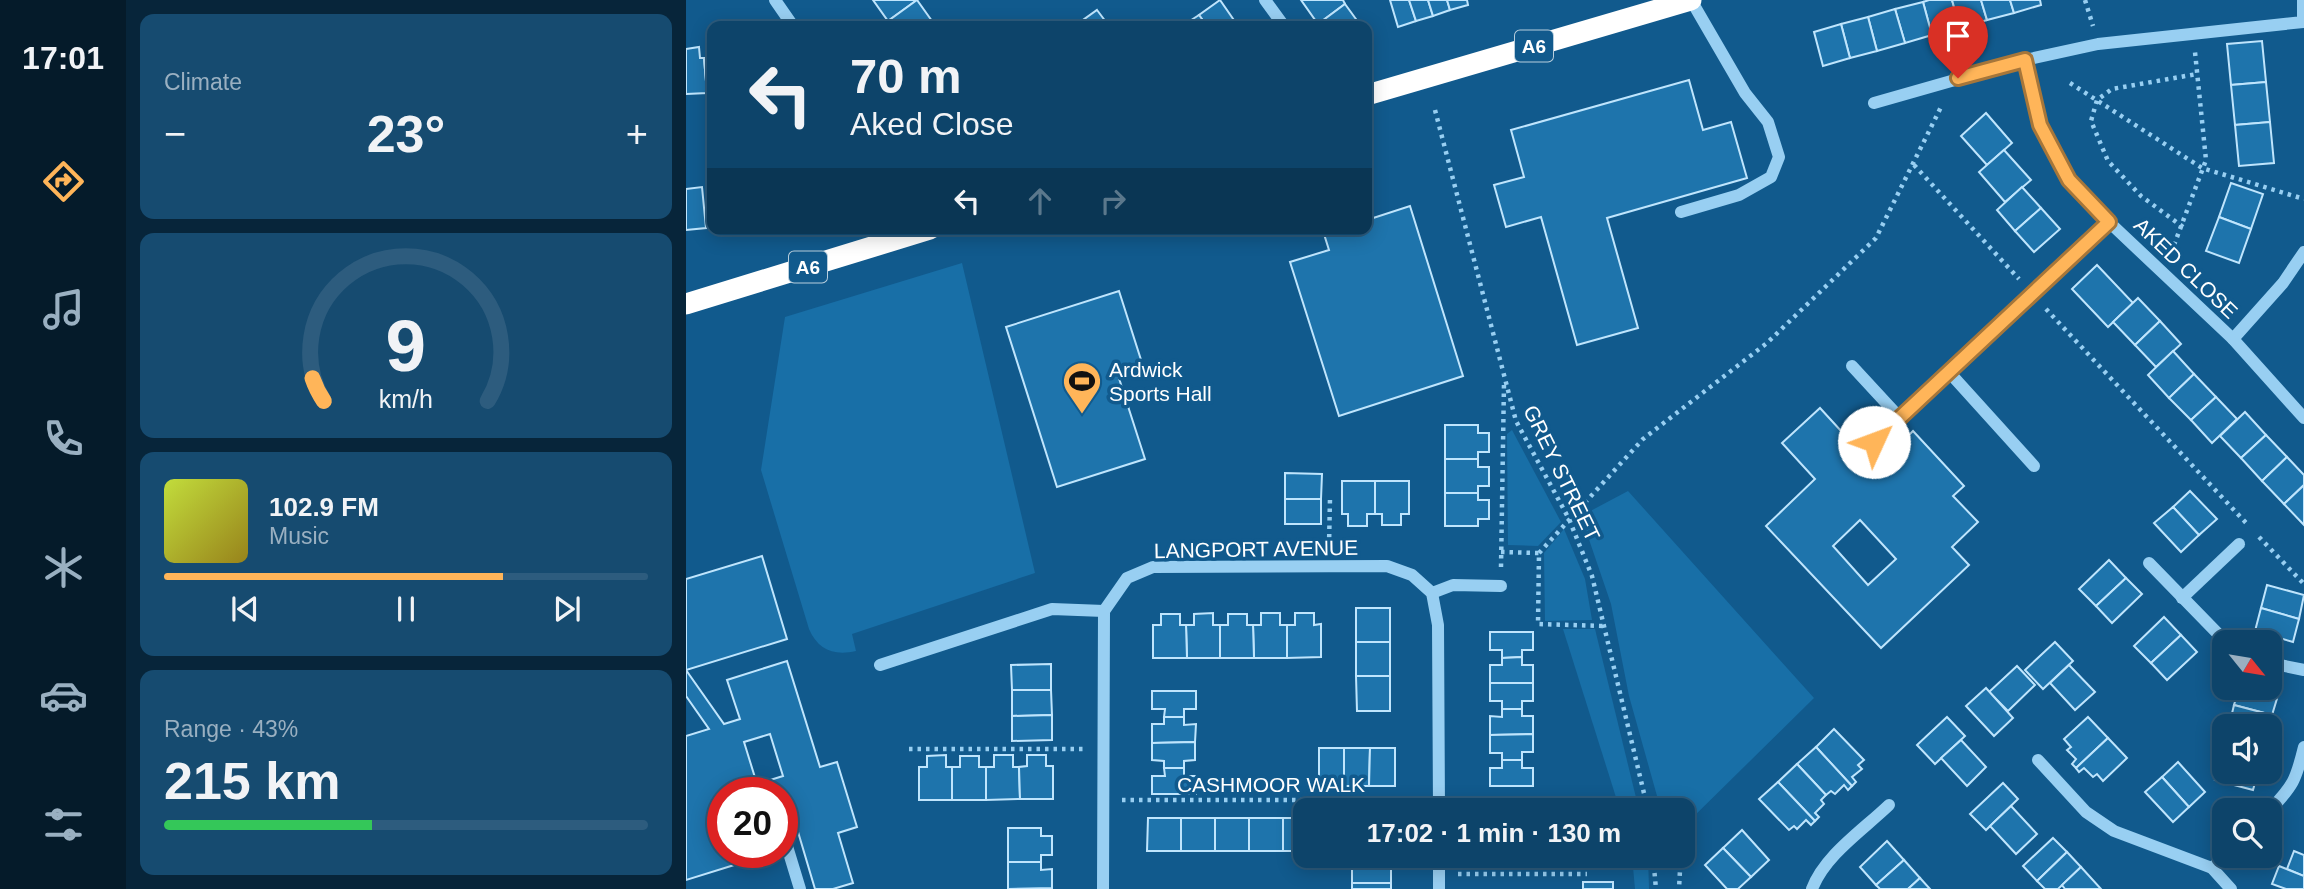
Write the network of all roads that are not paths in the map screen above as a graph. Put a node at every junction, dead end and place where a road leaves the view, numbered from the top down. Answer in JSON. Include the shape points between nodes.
{"nodes":[{"id":1,"x":775,"y":0,"type":"edge"},
{"id":2,"x":1265,"y":0,"type":"edge"},
{"id":3,"x":1691,"y":0,"type":"edge"},
{"id":4,"x":2303,"y":0,"type":"edge"},
{"id":5,"x":790,"y":21,"type":"edge"},
{"id":6,"x":1280,"y":21,"type":"edge"},
{"id":7,"x":2304,"y":28,"type":"edge"},
{"id":8,"x":2025,"y":60,"type":"junction"},
{"id":9,"x":1372,"y":95,"type":"edge"},
{"id":10,"x":1874,"y":103,"type":"dead end"},
{"id":11,"x":1681,"y":212,"type":"dead end"},
{"id":12,"x":2109,"y":222,"type":"junction"},
{"id":13,"x":910,"y":235,"type":"edge"},
{"id":14,"x":2304,"y":252,"type":"edge"},
{"id":15,"x":686,"y":304,"type":"edge"},
{"id":16,"x":2233,"y":339,"type":"junction"},
{"id":17,"x":1852,"y":366,"type":"dead end"},
{"id":18,"x":1949,"y":372,"type":"junction"},
{"id":19,"x":1900,"y":418,"type":"junction"},
{"id":20,"x":2304,"y":418,"type":"edge"},
{"id":21,"x":1874,"y":442,"type":"dead end"},
{"id":22,"x":2034,"y":466,"type":"dead end"},
{"id":23,"x":2239,"y":544,"type":"dead end"},
{"id":24,"x":2149,"y":563,"type":"dead end"},
{"id":25,"x":1501,"y":586,"type":"road end"},
{"id":26,"x":1432,"y":593,"type":"junction"},
{"id":27,"x":2182,"y":598,"type":"junction"},
{"id":28,"x":1104,"y":611,"type":"junction"},
{"id":29,"x":2214,"y":630,"type":"edge"},
{"id":30,"x":880,"y":665,"type":"dead end"},
{"id":31,"x":2282,"y":665,"type":"edge"},
{"id":32,"x":2304,"y":670,"type":"edge"},
{"id":33,"x":2304,"y":747,"type":"edge"},
{"id":34,"x":2038,"y":760,"type":"dead end"},
{"id":35,"x":1439,"y":798,"type":"edge"},
{"id":36,"x":2282,"y":798,"type":"edge"},
{"id":37,"x":1889,"y":805,"type":"dead end"},
{"id":38,"x":794,"y":868,"type":"edge"},
{"id":39,"x":1439,"y":868,"type":"edge"},
{"id":40,"x":2212,"y":869,"type":"joint"},
{"id":41,"x":800,"y":889,"type":"edge"},
{"id":42,"x":1104,"y":889,"type":"edge"},
{"id":43,"x":1439,"y":889,"type":"edge"},
{"id":44,"x":1812,"y":889,"type":"edge"},
{"id":45,"x":2231,"y":889,"type":"edge"}],
"edges":[{"from":1,"to":5,"type":"street"},
{"from":2,"to":6,"type":"street"},
{"from":3,"to":9,"type":"highway","number":"A6"},
{"from":3,"to":11,"type":"street","via":[[1745,93],[1768,122],[1779,157],[1771,177],[1739,195]]},
{"from":4,"to":7,"type":"street"},
{"from":7,"to":8,"type":"street","via":[[2193,33],[2098,44]]},
{"from":8,"to":10,"type":"street"},
{"from":8,"to":12,"type":"street","name":"AKED CLOSE","via":[[2040,125],[2069,180]]},
{"from":12,"to":16,"type":"street","name":"AKED CLOSE"},
{"from":12,"to":18,"type":"street"},
{"from":13,"to":15,"type":"highway","number":"A6"},
{"from":14,"to":16,"type":"street","via":[[2283,284]]},
{"from":16,"to":20,"type":"street","name":"AKED CLOSE"},
{"from":17,"to":19,"type":"street"},
{"from":18,"to":19,"type":"street"},
{"from":18,"to":22,"type":"street"},
{"from":19,"to":21,"type":"street"},
{"from":23,"to":27,"type":"street"},
{"from":24,"to":27,"type":"street"},
{"from":25,"to":26,"type":"street","via":[[1453,585]]},
{"from":26,"to":28,"type":"street","name":"LANGPORT AVENUE","via":[[1412,575],[1387,566],[1153,567],[1127,578]]},
{"from":26,"to":35,"type":"street","via":[[1438,625]]},
{"from":27,"to":29,"type":"street"},
{"from":28,"to":30,"type":"street","via":[[1052,609]]},
{"from":28,"to":42,"type":"street"},
{"from":31,"to":32,"type":"street"},
{"from":33,"to":36,"type":"street","via":[[2298,772]]},
{"from":34,"to":40,"type":"street","via":[[2087,813],[2114,831]]},
{"from":37,"to":44,"type":"street","via":[[1828,863]]},
{"from":38,"to":41,"type":"street"},
{"from":39,"to":43,"type":"street"},
{"from":40,"to":45,"type":"street"}]}
